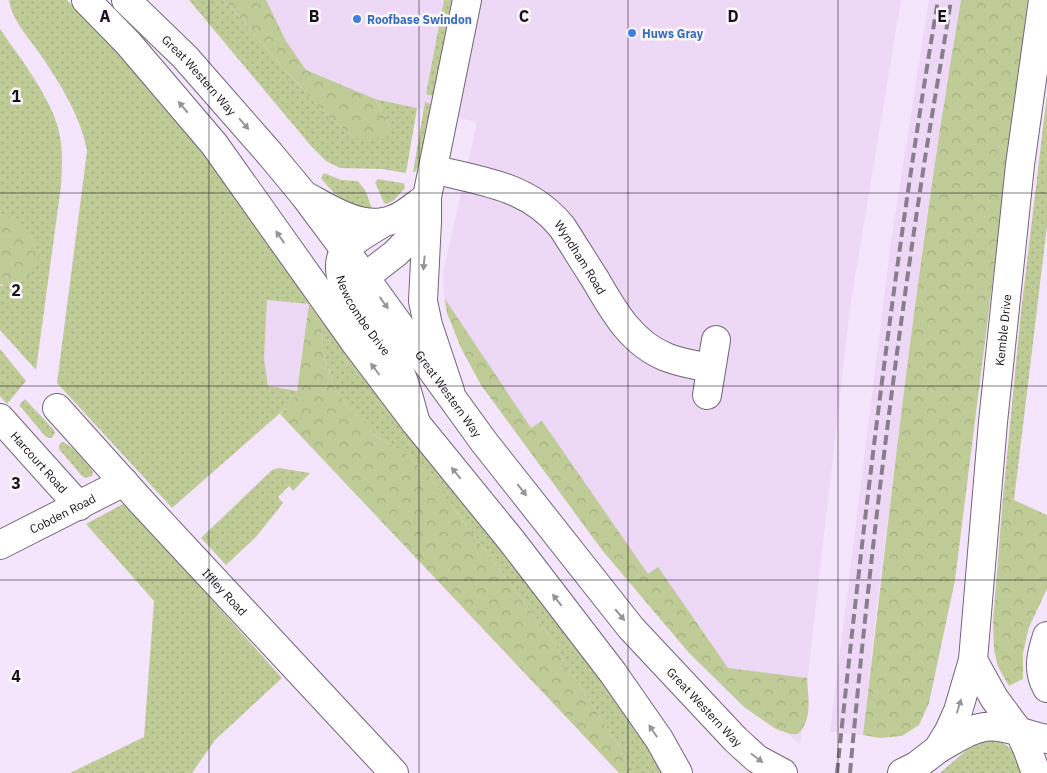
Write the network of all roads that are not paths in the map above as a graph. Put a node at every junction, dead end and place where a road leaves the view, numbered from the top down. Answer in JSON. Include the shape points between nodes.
{"nodes":[{"id":1,"x":86,"y":0,"type":"edge"},
{"id":2,"x":126,"y":0,"type":"edge"},
{"id":3,"x":467,"y":0,"type":"edge"},
{"id":4,"x":1043,"y":0,"type":"edge"},
{"id":5,"x":433,"y":170,"type":"junction"},
{"id":6,"x":304,"y":195,"type":"junction"},
{"id":7,"x":427,"y":209,"type":"junction"},
{"id":8,"x":383,"y":222,"type":"junction"},
{"id":9,"x":345,"y":250,"type":"junction"},
{"id":10,"x":365,"y":277,"type":"junction"},
{"id":11,"x":716,"y":340,"type":"dead end"},
{"id":12,"x":711,"y":368,"type":"junction"},
{"id":13,"x":707,"y":395,"type":"dead end"},
{"id":14,"x":452,"y":398,"type":"junction"},
{"id":15,"x":57,"y":408,"type":"dead end"},
{"id":16,"x":0,"y":418,"type":"edge"},
{"id":17,"x":415,"y":422,"type":"junction"},
{"id":18,"x":124,"y":482,"type":"junction"},
{"id":19,"x":79,"y":506,"type":"junction"},
{"id":20,"x":0,"y":544,"type":"edge"},
{"id":21,"x":1047,"y":636,"type":"edge"},
{"id":22,"x":973,"y":660,"type":"junction"},
{"id":23,"x":1047,"y":688,"type":"edge"},
{"id":24,"x":1020,"y":733,"type":"junction"},
{"id":25,"x":1047,"y":739,"type":"edge"},
{"id":26,"x":938,"y":749,"type":"junction"},
{"id":27,"x":394,"y":773,"type":"edge"},
{"id":28,"x":678,"y":773,"type":"edge"},
{"id":29,"x":783,"y":773,"type":"edge"},
{"id":30,"x":902,"y":773,"type":"edge"},
{"id":31,"x":1036,"y":773,"type":"edge"}],
"edges":[{"from":17,"to":1,"type":"main road","one_way":true,"via":[[326,304],[214,144],[128,43]]},
{"from":2,"to":6,"type":"main road","name":"Great Western Way","one_way":true,"via":[[185,57]]},
{"from":3,"to":5,"type":"main road"},
{"from":4,"to":22,"type":"main road","name":"Kemble Drive","via":[[1019,175],[991,442]]},
{"from":5,"to":7,"type":"main road"},
{"from":5,"to":12,"type":"main road","name":"Wyndham Road","via":[[503,187],[538,202],[562,227],[618,317],[634,336],[666,358]]},
{"from":6,"to":8,"type":"main road","via":[[349,218]]},
{"from":6,"to":9,"type":"main road","name":"Great Western Way"},
{"from":7,"to":8,"type":"main road","via":[[410,210]]},
{"from":7,"to":10,"type":"main road","name":"Newcombe Drive","via":[[396,253]]},
{"from":7,"to":14,"type":"main road","one_way":true,"via":[[423,301]]},
{"from":8,"to":9,"type":"main road"},
{"from":9,"to":10,"type":"main road","name":"Great Western Way"},
{"from":9,"to":17,"type":"main road","name":"Newcombe Drive","via":[[339,266],[345,292],[398,367]]},
{"from":10,"to":14,"type":"main road","name":"Great Western Way","one_way":true},
{"from":11,"to":12,"type":"main road"},
{"from":12,"to":13,"type":"main road"},
{"from":14,"to":29,"type":"main road","name":"Great Western Way","one_way":true,"via":[[631,628],[736,740],[757,759]]},
{"from":15,"to":18,"type":"main road","name":"Iffley Road"},
{"from":16,"to":19,"type":"main road","name":"Harcourt Road"},
{"from":28,"to":17,"type":"main road","one_way":true,"via":[[659,739],[607,666]]},
{"from":18,"to":19,"type":"main road","name":"Cobden Road"},
{"from":18,"to":27,"type":"main road","name":"Iffley Road"},
{"from":19,"to":20,"type":"main road","name":"Cobden Road"},
{"from":21,"to":23,"type":"main road","via":[[1040,663],[1040,673]]},
{"from":22,"to":24,"type":"main road","via":[[994,698]]},
{"from":26,"to":22,"type":"main road","name":"Kemble Drive","one_way":true,"via":[[954,722]]},
{"from":24,"to":25,"type":"main road"},
{"from":24,"to":26,"type":"main road","via":[[983,727]]},
{"from":24,"to":31,"type":"main road"},
{"from":26,"to":30,"type":"main road"}]}
